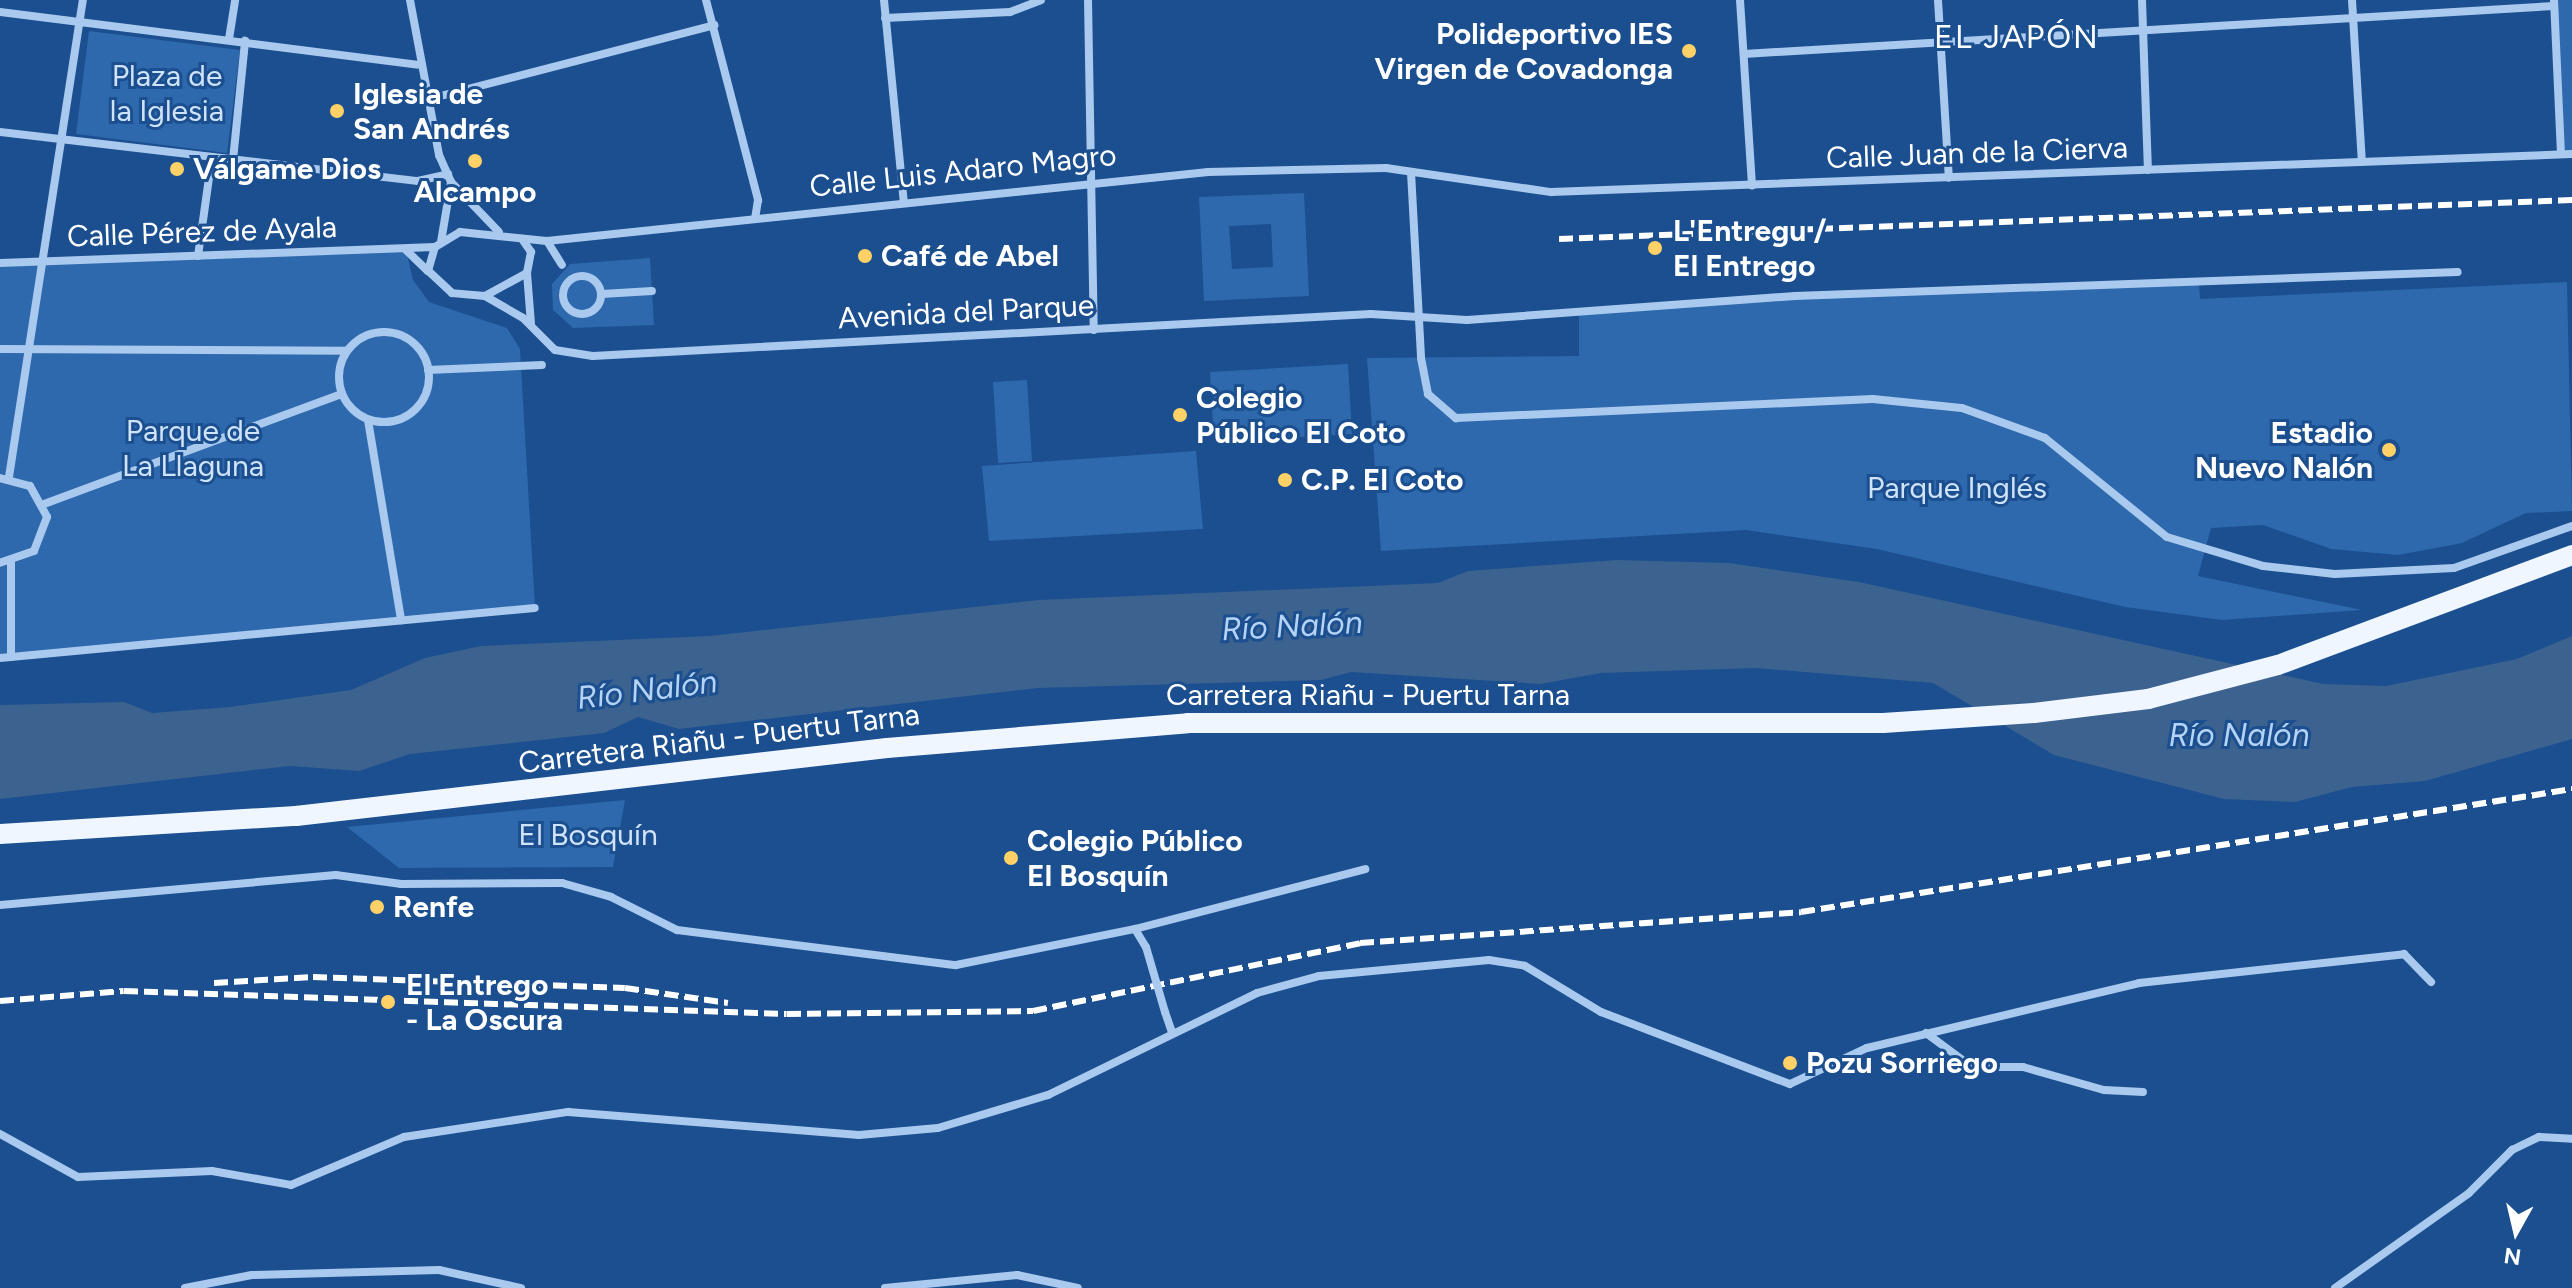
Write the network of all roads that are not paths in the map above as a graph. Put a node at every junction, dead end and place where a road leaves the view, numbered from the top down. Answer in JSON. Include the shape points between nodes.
{"nodes":[{"id":1,"x":83,"y":0,"type":"edge"},
{"id":2,"x":235,"y":0,"type":"edge"},
{"id":3,"x":410,"y":0,"type":"edge"},
{"id":4,"x":706,"y":0,"type":"edge"},
{"id":5,"x":884,"y":0,"type":"edge"},
{"id":6,"x":1041,"y":0,"type":"edge"},
{"id":7,"x":1088,"y":0,"type":"edge"},
{"id":8,"x":1740,"y":0,"type":"edge"},
{"id":9,"x":1938,"y":0,"type":"edge"},
{"id":10,"x":2142,"y":0,"type":"edge"},
{"id":11,"x":2352,"y":0,"type":"edge"},
{"id":12,"x":2554,"y":3,"type":"edge"},
{"id":13,"x":0,"y":12,"type":"edge"},
{"id":14,"x":2353,"y":17,"type":"junction"},
{"id":15,"x":885,"y":18,"type":"junction"},
{"id":16,"x":80,"y":21,"type":"junction"},
{"id":17,"x":714,"y":25,"type":"junction"},
{"id":18,"x":2144,"y":29,"type":"junction"},
{"id":19,"x":229,"y":39,"type":"junction"},
{"id":20,"x":245,"y":41,"type":"junction"},
{"id":21,"x":1941,"y":41,"type":"junction"},
{"id":22,"x":1744,"y":54,"type":"junction"},
{"id":23,"x":417,"y":65,"type":"junction"},
{"id":24,"x":425,"y":100,"type":"junction"},
{"id":25,"x":0,"y":132,"type":"edge"},
{"id":26,"x":63,"y":140,"type":"junction"},
{"id":27,"x":2561,"y":154,"type":"junction"},
{"id":28,"x":2572,"y":154,"type":"edge"},
{"id":29,"x":212,"y":157,"type":"junction"},
{"id":30,"x":233,"y":160,"type":"junction"},
{"id":31,"x":2362,"y":162,"type":"junction"},
{"id":32,"x":1386,"y":168,"type":"joint"},
{"id":33,"x":2148,"y":170,"type":"junction"},
{"id":34,"x":1411,"y":172,"type":"junction"},
{"id":35,"x":450,"y":178,"type":"junction"},
{"id":36,"x":1949,"y":178,"type":"junction"},
{"id":37,"x":1087,"y":183,"type":"junction"},
{"id":38,"x":1752,"y":186,"type":"junction"},
{"id":39,"x":904,"y":203,"type":"junction"},
{"id":40,"x":755,"y":219,"type":"junction"},
{"id":41,"x":499,"y":232,"type":"junction"},
{"id":42,"x":522,"y":239,"type":"junction"},
{"id":43,"x":547,"y":241,"type":"junction"},
{"id":44,"x":438,"y":244,"type":"junction"},
{"id":45,"x":406,"y":250,"type":"junction"},
{"id":46,"x":531,"y":252,"type":"junction"},
{"id":47,"x":198,"y":256,"type":"junction"},
{"id":48,"x":46,"y":262,"type":"junction"},
{"id":49,"x":0,"y":263,"type":"edge"},
{"id":50,"x":562,"y":265,"type":"dead end"},
{"id":51,"x":428,"y":271,"type":"junction"},
{"id":52,"x":2458,"y":272,"type":"dead end"},
{"id":53,"x":527,"y":273,"type":"junction"},
{"id":54,"x":652,"y":291,"type":"dead end"},
{"id":55,"x":602,"y":294,"type":"junction"},
{"id":56,"x":485,"y":296,"type":"junction"},
{"id":57,"x":1416,"y":317,"type":"junction"},
{"id":58,"x":531,"y":325,"type":"junction"},
{"id":59,"x":1094,"y":330,"type":"junction"},
{"id":60,"x":28,"y":348,"type":"junction"},
{"id":61,"x":0,"y":349,"type":"edge"},
{"id":62,"x":346,"y":351,"type":"junction"},
{"id":63,"x":542,"y":365,"type":"dead end"},
{"id":64,"x":428,"y":370,"type":"junction"},
{"id":65,"x":342,"y":394,"type":"junction"},
{"id":66,"x":368,"y":420,"type":"junction"},
{"id":67,"x":4,"y":478,"type":"edge"},
{"id":68,"x":44,"y":504,"type":"junction"},
{"id":69,"x":2572,"y":526,"type":"edge"},
{"id":70,"x":2572,"y":555,"type":"edge"},
{"id":71,"x":0,"y":563,"type":"edge"},
{"id":72,"x":11,"y":563,"type":"junction"},
{"id":73,"x":535,"y":608,"type":"dead end"},
{"id":74,"x":401,"y":620,"type":"junction"},
{"id":75,"x":11,"y":657,"type":"junction"},
{"id":76,"x":0,"y":658,"type":"edge"},
{"id":77,"x":0,"y":834,"type":"edge"},
{"id":78,"x":1365,"y":869,"type":"dead end"},
{"id":79,"x":0,"y":905,"type":"edge"},
{"id":80,"x":1135,"y":929,"type":"junction"},
{"id":81,"x":2431,"y":982,"type":"dead end"},
{"id":82,"x":1172,"y":1032,"type":"junction"},
{"id":83,"x":1926,"y":1033,"type":"junction"},
{"id":84,"x":2143,"y":1092,"type":"dead end"},
{"id":85,"x":0,"y":1134,"type":"edge"},
{"id":86,"x":2572,"y":1139,"type":"edge"},
{"id":87,"x":185,"y":1288,"type":"edge"},
{"id":88,"x":521,"y":1288,"type":"edge"},
{"id":89,"x":885,"y":1288,"type":"edge"},
{"id":90,"x":1078,"y":1288,"type":"edge"},
{"id":91,"x":2335,"y":1288,"type":"edge"}],
"edges":[{"from":1,"to":16,"type":"street"},
{"from":2,"to":19,"type":"street"},
{"from":3,"to":23,"type":"street"},
{"from":4,"to":17,"type":"street"},
{"from":5,"to":15,"type":"street"},
{"from":6,"to":15,"type":"street","via":[[1010,12]]},
{"from":7,"to":37,"type":"street"},
{"from":8,"to":22,"type":"street"},
{"from":9,"to":21,"type":"street"},
{"from":10,"to":18,"type":"street"},
{"from":11,"to":14,"type":"street"},
{"from":12,"to":14,"type":"street"},
{"from":12,"to":27,"type":"street"},
{"from":13,"to":16,"type":"street"},
{"from":14,"to":18,"type":"street"},
{"from":14,"to":31,"type":"street"},
{"from":15,"to":39,"type":"street"},
{"from":16,"to":19,"type":"street"},
{"from":16,"to":26,"type":"street"},
{"from":17,"to":24,"type":"street"},
{"from":17,"to":40,"type":"street","via":[[758,200]]},
{"from":18,"to":21,"type":"street"},
{"from":18,"to":33,"type":"street"},
{"from":19,"to":20,"type":"street"},
{"from":20,"to":23,"type":"street"},
{"from":20,"to":30,"type":"street"},
{"from":21,"to":22,"type":"street"},
{"from":21,"to":36,"type":"street"},
{"from":22,"to":38,"type":"street"},
{"from":23,"to":24,"type":"street"},
{"from":24,"to":35,"type":"street"},
{"from":25,"to":26,"type":"street"},
{"from":26,"to":29,"type":"street"},
{"from":26,"to":48,"type":"street"},
{"from":27,"to":28,"type":"street","name":"Calle Juan de la Cierva"},
{"from":27,"to":31,"type":"street","name":"Calle Juan de la Cierva"},
{"from":29,"to":30,"type":"street"},
{"from":29,"to":47,"type":"street"},
{"from":30,"to":35,"type":"street","via":[[418,181]]},
{"from":31,"to":33,"type":"street","name":"Calle Juan de la Cierva"},
{"from":32,"to":34,"type":"street","name":"Calle Juan de la Cierva"},
{"from":32,"to":37,"type":"street","name":"Calle Luis Adaro Magro"},
{"from":33,"to":36,"type":"street","name":"Calle Juan de la Cierva"},
{"from":34,"to":38,"type":"street","name":"Calle Juan de la Cierva","via":[[1551,192]]},
{"from":34,"to":57,"type":"street"},
{"from":35,"to":41,"type":"street"},
{"from":35,"to":44,"type":"street"},
{"from":36,"to":38,"type":"street","name":"Calle Juan de la Cierva"},
{"from":37,"to":39,"type":"street","name":"Calle Luis Adaro Magro"},
{"from":37,"to":59,"type":"street"},
{"from":39,"to":40,"type":"street","name":"Calle Luis Adaro Magro"},
{"from":40,"to":43,"type":"street","name":"Calle Luis Adaro Magro"},
{"from":41,"to":42,"type":"street"},
{"from":41,"to":44,"type":"street","via":[[460,232]]},
{"from":42,"to":43,"type":"street","name":"Calle Luis Adaro Magro"},
{"from":42,"to":46,"type":"street"},
{"from":43,"to":46,"type":"street","name":"Calle Luis Adaro Magro"},
{"from":43,"to":50,"type":"street"},
{"from":44,"to":45,"type":"street","name":"Calle Pérez de Ayala"},
{"from":44,"to":51,"type":"street"},
{"from":45,"to":47,"type":"street","name":"Calle Pérez de Ayala"},
{"from":45,"to":51,"type":"street"},
{"from":46,"to":53,"type":"street"},
{"from":47,"to":48,"type":"street","name":"Calle Pérez de Ayala"},
{"from":48,"to":49,"type":"street","name":"Calle Pérez de Ayala"},
{"from":48,"to":60,"type":"street"},
{"from":51,"to":56,"type":"street","via":[[452,293]]},
{"from":52,"to":57,"type":"street","name":"Avenida del Parque","via":[[1795,296],[1481,320]]},
{"from":53,"to":56,"type":"street"},
{"from":53,"to":58,"type":"street"},
{"from":54,"to":55,"type":"street"},
{"from":55,"to":55,"type":"street","via":[[582,276],[568,282],[563,296],[570,310],[583,314]]},
{"from":56,"to":58,"type":"street","name":"Avenida del Parque"},
{"from":57,"to":59,"type":"street","name":"Avenida del Parque"},
{"from":57,"to":69,"type":"street","via":[[1428,394],[1456,418],[1873,399],[1962,408],[2045,438],[2167,537],[2263,566],[2403,575],[2494,558]]},
{"from":58,"to":59,"type":"street","name":"Avenida del Parque","via":[[555,350],[593,356]]},
{"from":60,"to":61,"type":"street"},
{"from":60,"to":62,"type":"street"},
{"from":60,"to":67,"type":"street"},
{"from":62,"to":64,"type":"street","via":[[386,332],[414,344]]},
{"from":62,"to":65,"type":"street"},
{"from":63,"to":64,"type":"street"},
{"from":64,"to":66,"type":"street","via":[[425,395],[408,415]]},
{"from":65,"to":66,"type":"street"},
{"from":65,"to":68,"type":"street"},
{"from":66,"to":74,"type":"street"},
{"from":67,"to":68,"type":"street","via":[[30,486]]},
{"from":68,"to":72,"type":"street","via":[[41,542]]},
{"from":70,"to":77,"type":"main road","name":"Carretera Riañu - Puertu Tarna","via":[[2278,665],[2148,699],[2034,713],[1883,723],[1188,723],[887,748],[296,816]]},
{"from":71,"to":72,"type":"street"},
{"from":72,"to":75,"type":"street"},
{"from":73,"to":74,"type":"street"},
{"from":74,"to":75,"type":"street"},
{"from":75,"to":76,"type":"street"},
{"from":78,"to":80,"type":"street"},
{"from":79,"to":80,"type":"street","via":[[336,875],[401,884],[562,883],[611,897],[677,930],[956,965]]},
{"from":80,"to":82,"type":"street","bridge":true,"via":[[1146,947]]},
{"from":81,"to":83,"type":"street","via":[[2404,954],[2284,962],[2139,983]]},
{"from":82,"to":83,"type":"street","via":[[1257,993],[1319,976],[1489,960],[1525,966],[1601,1012],[1790,1084],[1867,1048]]},
{"from":82,"to":85,"type":"street","via":[[1048,1095],[938,1128],[859,1135],[568,1112],[404,1137],[291,1185],[212,1171],[78,1177]]},
{"from":83,"to":84,"type":"street","via":[[1972,1067],[2023,1067],[2104,1090]]},
{"from":86,"to":91,"type":"street","via":[[2539,1137],[2512,1150],[2469,1193]]},
{"from":87,"to":88,"type":"street","via":[[252,1275],[439,1270]]},
{"from":89,"to":90,"type":"street","via":[[1017,1275]]}]}
